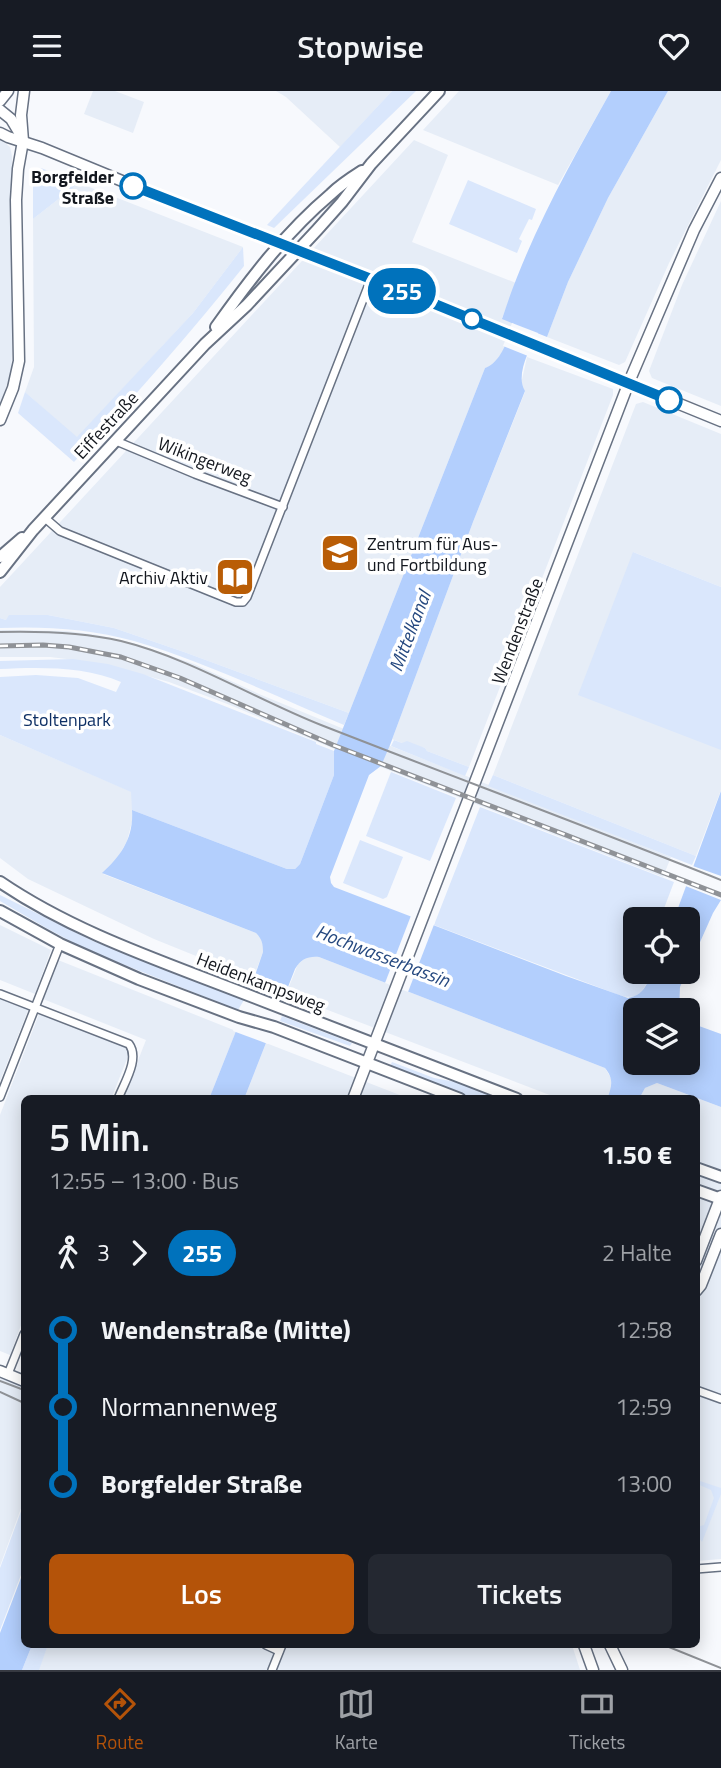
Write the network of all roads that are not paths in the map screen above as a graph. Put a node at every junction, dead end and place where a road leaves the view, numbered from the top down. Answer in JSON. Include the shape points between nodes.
{"nodes":[{"id":1,"x":8,"y":91,"type":"edge"},
{"id":2,"x":23,"y":91,"type":"edge"},
{"id":3,"x":439,"y":91,"type":"edge"},
{"id":4,"x":0,"y":101,"type":"edge"},
{"id":5,"x":0,"y":110,"type":"edge"},
{"id":6,"x":0,"y":133,"type":"edge"},
{"id":7,"x":23,"y":141,"type":"junction"},
{"id":8,"x":371,"y":164,"type":"junction"},
{"id":9,"x":721,"y":178,"type":"edge"},
{"id":10,"x":281,"y":243,"type":"junction"},
{"id":11,"x":298,"y":250,"type":"junction"},
{"id":12,"x":371,"y":279,"type":"junction"},
{"id":13,"x":205,"y":344,"type":"junction"},
{"id":14,"x":629,"y":382,"type":"junction"},
{"id":15,"x":0,"y":420,"type":"edge"},
{"id":16,"x":721,"y":421,"type":"edge"},
{"id":17,"x":116,"y":441,"type":"junction"},
{"id":18,"x":283,"y":507,"type":"junction"},
{"id":19,"x":45,"y":518,"type":"junction"},
{"id":20,"x":33,"y":530,"type":"junction"},
{"id":21,"x":0,"y":557,"type":"edge"},
{"id":22,"x":0,"y":572,"type":"edge"},
{"id":23,"x":0,"y":882,"type":"edge"},
{"id":24,"x":0,"y":911,"type":"edge"},
{"id":25,"x":60,"y":944,"type":"junction"},
{"id":26,"x":0,"y":994,"type":"edge"},
{"id":27,"x":35,"y":1007,"type":"junction"},
{"id":28,"x":374,"y":1044,"type":"junction"},
{"id":29,"x":367,"y":1063,"type":"junction"},
{"id":30,"x":120,"y":1095,"type":"edge"},
{"id":31,"x":355,"y":1095,"type":"edge"},
{"id":32,"x":450,"y":1095,"type":"edge"},
{"id":33,"x":507,"y":1095,"type":"edge"},
{"id":34,"x":0,"y":1097,"type":"edge"},
{"id":35,"x":700,"y":1169,"type":"edge"},
{"id":36,"x":721,"y":1177,"type":"edge"},
{"id":37,"x":700,"y":1191,"type":"edge"},
{"id":38,"x":721,"y":1198,"type":"edge"},
{"id":39,"x":721,"y":1234,"type":"edge"},
{"id":40,"x":700,"y":1251,"type":"edge"},
{"id":41,"x":700,"y":1286,"type":"edge"},
{"id":42,"x":21,"y":1340,"type":"edge"},
{"id":43,"x":4,"y":1373,"type":"edge"},
{"id":44,"x":21,"y":1380,"type":"edge"},
{"id":45,"x":700,"y":1391,"type":"edge"},
{"id":46,"x":721,"y":1399,"type":"edge"},
{"id":47,"x":721,"y":1567,"type":"edge"},
{"id":48,"x":700,"y":1569,"type":"edge"},
{"id":49,"x":281,"y":1648,"type":"edge"},
{"id":50,"x":586,"y":1648,"type":"edge"},
{"id":51,"x":611,"y":1648,"type":"edge"},
{"id":52,"x":272,"y":1670,"type":"edge"},
{"id":53,"x":593,"y":1670,"type":"edge"},
{"id":54,"x":622,"y":1670,"type":"edge"}],
"edges":[{"from":1,"to":4,"type":"street"},
{"from":2,"to":7,"type":"street"},
{"from":3,"to":8,"type":"main road","name":"Eiffestraße"},
{"from":5,"to":7,"type":"street","via":[[17,127]]},
{"from":6,"to":7,"type":"street"},
{"from":7,"to":10,"type":"street"},
{"from":7,"to":15,"type":"street","via":[[16,199],[19,361]]},
{"from":8,"to":10,"type":"main road","name":"Eiffestraße","via":[[332,192]]},
{"from":8,"to":11,"type":"main road","name":"Eiffestraße"},
{"from":9,"to":14,"type":"street","name":"Wendenstraße"},
{"from":10,"to":11,"type":"street"},
{"from":10,"to":13,"type":"main road","name":"Eiffestraße","via":[[248,281]]},
{"from":11,"to":12,"type":"street"},
{"from":11,"to":13,"type":"main road","name":"Eiffestraße"},
{"from":12,"to":14,"type":"street"},
{"from":12,"to":18,"type":"street"},
{"from":13,"to":17,"type":"main road","name":"Eiffestraße"},
{"from":14,"to":16,"type":"street"},
{"from":14,"to":28,"type":"street","name":"Wendenstraße"},
{"from":17,"to":18,"type":"street","name":"Wikingerweg"},
{"from":17,"to":19,"type":"main road","name":"Eiffestraße"},
{"from":18,"to":19,"type":"street","via":[[243,602],[60,531]]},
{"from":19,"to":20,"type":"main road","name":"Eiffestraße"},
{"from":20,"to":21,"type":"main road","name":"Eiffestraße"},
{"from":20,"to":22,"type":"main road","name":"Eiffestraße"},
{"from":23,"to":28,"type":"main road","name":"Heidenkampsweg","via":[[84,930]]},
{"from":24,"to":25,"type":"main road"},
{"from":25,"to":27,"type":"street"},
{"from":25,"to":29,"type":"main road","via":[[139,979]]},
{"from":26,"to":27,"type":"street"},
{"from":27,"to":30,"type":"street","via":[[129,1044],[134,1058]]},
{"from":27,"to":34,"type":"street"},
{"from":28,"to":29,"type":"street","name":"Wendenstraße"},
{"from":28,"to":33,"type":"main road","name":"Heidenkampsweg"},
{"from":29,"to":31,"type":"street","name":"Wendenstraße"},
{"from":29,"to":32,"type":"main road"},
{"from":35,"to":36,"type":"main road"},
{"from":37,"to":38,"type":"main road"},
{"from":38,"to":40,"type":"street"},
{"from":39,"to":41,"type":"street"},
{"from":42,"to":43,"type":"street"},
{"from":43,"to":44,"type":"street"},
{"from":45,"to":46,"type":"street"},
{"from":47,"to":48,"type":"street"},
{"from":49,"to":52,"type":"street"},
{"from":50,"to":53,"type":"street"},
{"from":51,"to":54,"type":"street"}]}
